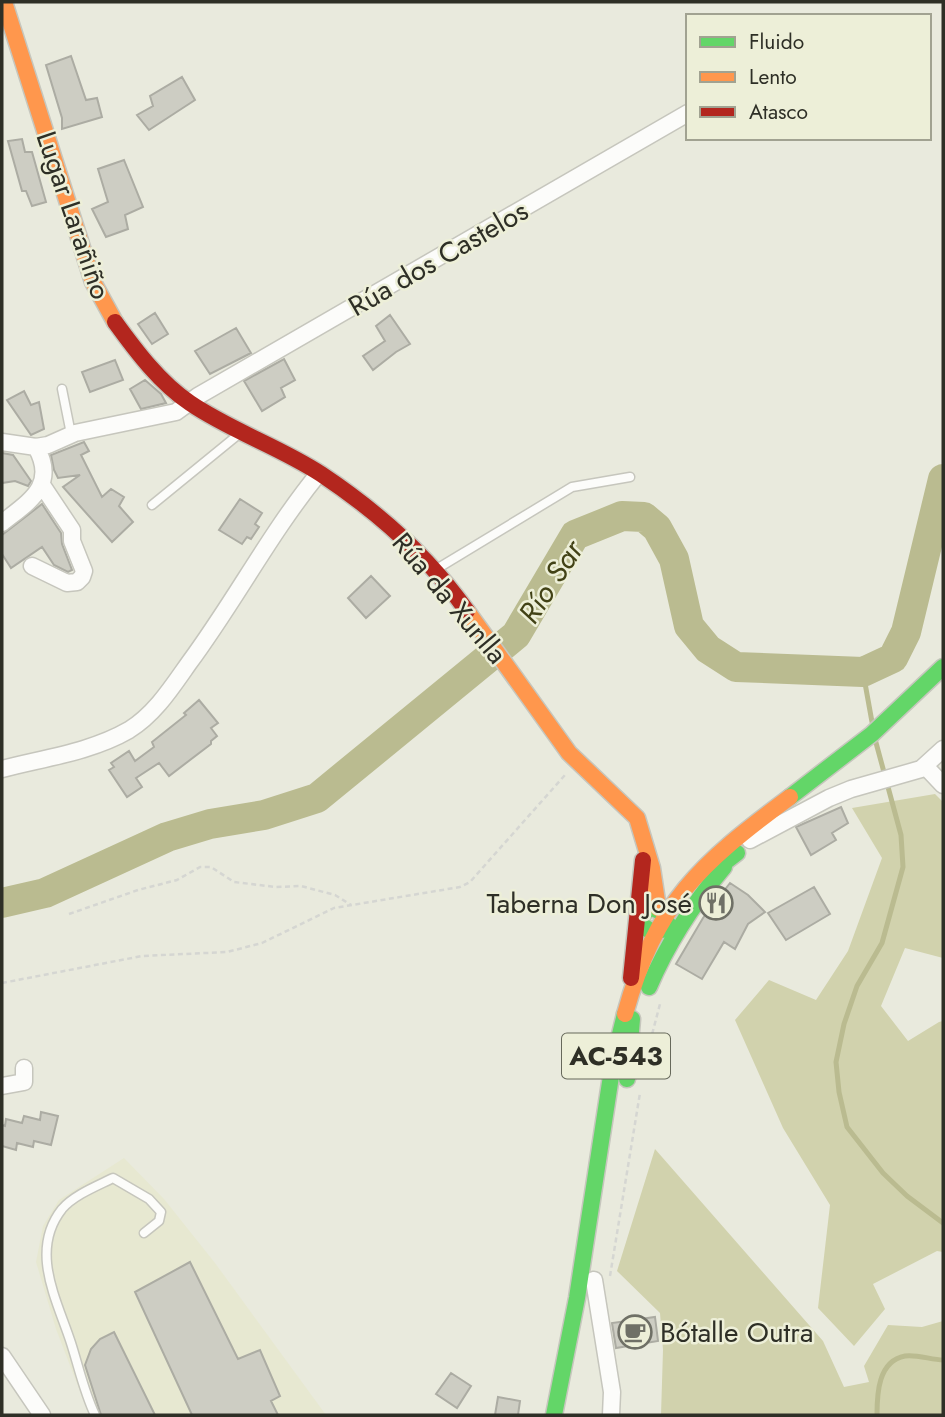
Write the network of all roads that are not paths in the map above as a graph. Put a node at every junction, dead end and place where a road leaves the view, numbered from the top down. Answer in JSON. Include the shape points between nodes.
{"nodes":[{"id":1,"x":4,"y":2,"type":"edge"},
{"id":2,"x":686,"y":114,"type":"edge"},
{"id":3,"x":62,"y":388,"type":"dead end"},
{"id":4,"x":189,"y":403,"type":"junction"},
{"id":5,"x":241,"y":432,"type":"junction"},
{"id":6,"x":71,"y":435,"type":"junction"},
{"id":7,"x":2,"y":442,"type":"edge"},
{"id":8,"x":36,"y":447,"type":"junction"},
{"id":9,"x":319,"y":473,"type":"junction"},
{"id":10,"x":630,"y":477,"type":"dead end"},
{"id":11,"x":42,"y":485,"type":"junction"},
{"id":12,"x":152,"y":505,"type":"dead end"},
{"id":13,"x":2,"y":523,"type":"edge"},
{"id":14,"x":32,"y":566,"type":"dead end"},
{"id":15,"x":435,"y":570,"type":"junction"},
{"id":16,"x":943,"y":667,"type":"edge"},
{"id":17,"x":943,"y":749,"type":"edge"},
{"id":18,"x":6,"y":764,"type":"edge"},
{"id":19,"x":925,"y":766,"type":"junction"},
{"id":20,"x":822,"y":772,"type":"junction"},
{"id":21,"x":943,"y":785,"type":"edge"},
{"id":22,"x":750,"y":840,"type":"junction"},
{"id":23,"x":644,"y":844,"type":"junction"},
{"id":24,"x":737,"y":853,"type":"junction"},
{"id":25,"x":712,"y":859,"type":"junction"},
{"id":26,"x":652,"y":868,"type":"junction"},
{"id":27,"x":690,"y":875,"type":"junction"},
{"id":28,"x":655,"y":914,"type":"junction"},
{"id":29,"x":633,"y":950,"type":"junction"},
{"id":30,"x":628,"y":1003,"type":"junction"},
{"id":31,"x":24,"y":1068,"type":"dead end"},
{"id":32,"x":634,"y":1082,"type":"junction"},
{"id":33,"x":2,"y":1086,"type":"edge"},
{"id":34,"x":144,"y":1233,"type":"dead end"},
{"id":35,"x":601,"y":1282,"type":"junction"},
{"id":36,"x":2,"y":1356,"type":"edge"},
{"id":37,"x":579,"y":1372,"type":"dead end"},
{"id":38,"x":575,"y":1392,"type":"dead end"},
{"id":39,"x":42,"y":1415,"type":"edge"},
{"id":40,"x":95,"y":1415,"type":"edge"},
{"id":41,"x":554,"y":1415,"type":"edge"},
{"id":42,"x":570,"y":1415,"type":"edge"},
{"id":43,"x":611,"y":1415,"type":"edge"}],
"edges":[{"from":1,"to":4,"type":"street","name":"Lugar Larañiño","via":[[101,300],[147,364]]},
{"from":2,"to":4,"type":"street","name":"Rúa dos Castelos"},
{"from":3,"to":6,"type":"lane"},
{"from":4,"to":5,"type":"street","name":"Rúa da Xunlla"},
{"from":4,"to":6,"type":"street","via":[[176,412]]},
{"from":5,"to":9,"type":"street","name":"Rúa da Xunlla"},
{"from":5,"to":12,"type":"lane"},
{"from":6,"to":8,"type":"street"},
{"from":7,"to":8,"type":"street"},
{"from":8,"to":11,"type":"street","via":[[42,457]]},
{"from":9,"to":15,"type":"street","name":"Rúa da Xunlla","via":[[392,527]]},
{"from":9,"to":18,"type":"street","via":[[284,517],[217,626],[150,713],[99,744]]},
{"from":10,"to":15,"type":"lane","via":[[572,487]]},
{"from":11,"to":13,"type":"street"},
{"from":11,"to":14,"type":"street","via":[[72,530],[84,571],[76,582],[68,583]]},
{"from":15,"to":23,"type":"street","name":"Rúa da Xunlla","via":[[577,762],[632,812]]},
{"from":16,"to":20,"type":"street","number":"AC-543"},
{"from":17,"to":19,"type":"street"},
{"from":19,"to":21,"type":"street"},
{"from":19,"to":22,"type":"street","via":[[817,803]]},
{"from":20,"to":22,"type":"street","number":"AC-543"},
{"from":20,"to":25,"type":"street","number":"AC-543"},
{"from":22,"to":24,"type":"street","number":"AC-543"},
{"from":23,"to":26,"type":"street","name":"Rúa da Xunlla"},
{"from":23,"to":28,"type":"street","name":"Rúa da Xunlla"},
{"from":24,"to":28,"type":"street"},
{"from":24,"to":32,"type":"street","number":"AC-543","via":[[692,906],[666,948],[642,1009]]},
{"from":25,"to":27,"type":"street"},
{"from":25,"to":28,"type":"street","number":"AC-543"},
{"from":26,"to":27,"type":"street","via":[[671,880]]},
{"from":26,"to":28,"type":"street","name":"Rúa da Xunlla"},
{"from":27,"to":28,"type":"street"},
{"from":28,"to":29,"type":"street","name":"Rúa da Xunlla"},
{"from":28,"to":29,"type":"street","name":"Rúa da Xunlla","via":[[645,929],[640,924]]},
{"from":28,"to":30,"type":"street","number":"AC-543"},
{"from":28,"to":32,"type":"street","via":[[655,950],[635,1006]]},
{"from":29,"to":30,"type":"street","name":"Rúa da Xunlla"},
{"from":30,"to":41,"type":"street","number":"AC-543"},
{"from":31,"to":33,"type":"street","via":[[24,1082]]},
{"from":32,"to":35,"type":"street","number":"AC-543"},
{"from":34,"to":40,"type":"lane","via":[[159,1221],[161,1212],[149,1199],[113,1178],[64,1207],[52,1226],[47,1273]]},
{"from":35,"to":37,"type":"street","number":"AC-543"},
{"from":35,"to":43,"type":"street"},
{"from":36,"to":39,"type":"street"},
{"from":38,"to":42,"type":"street"}]}
